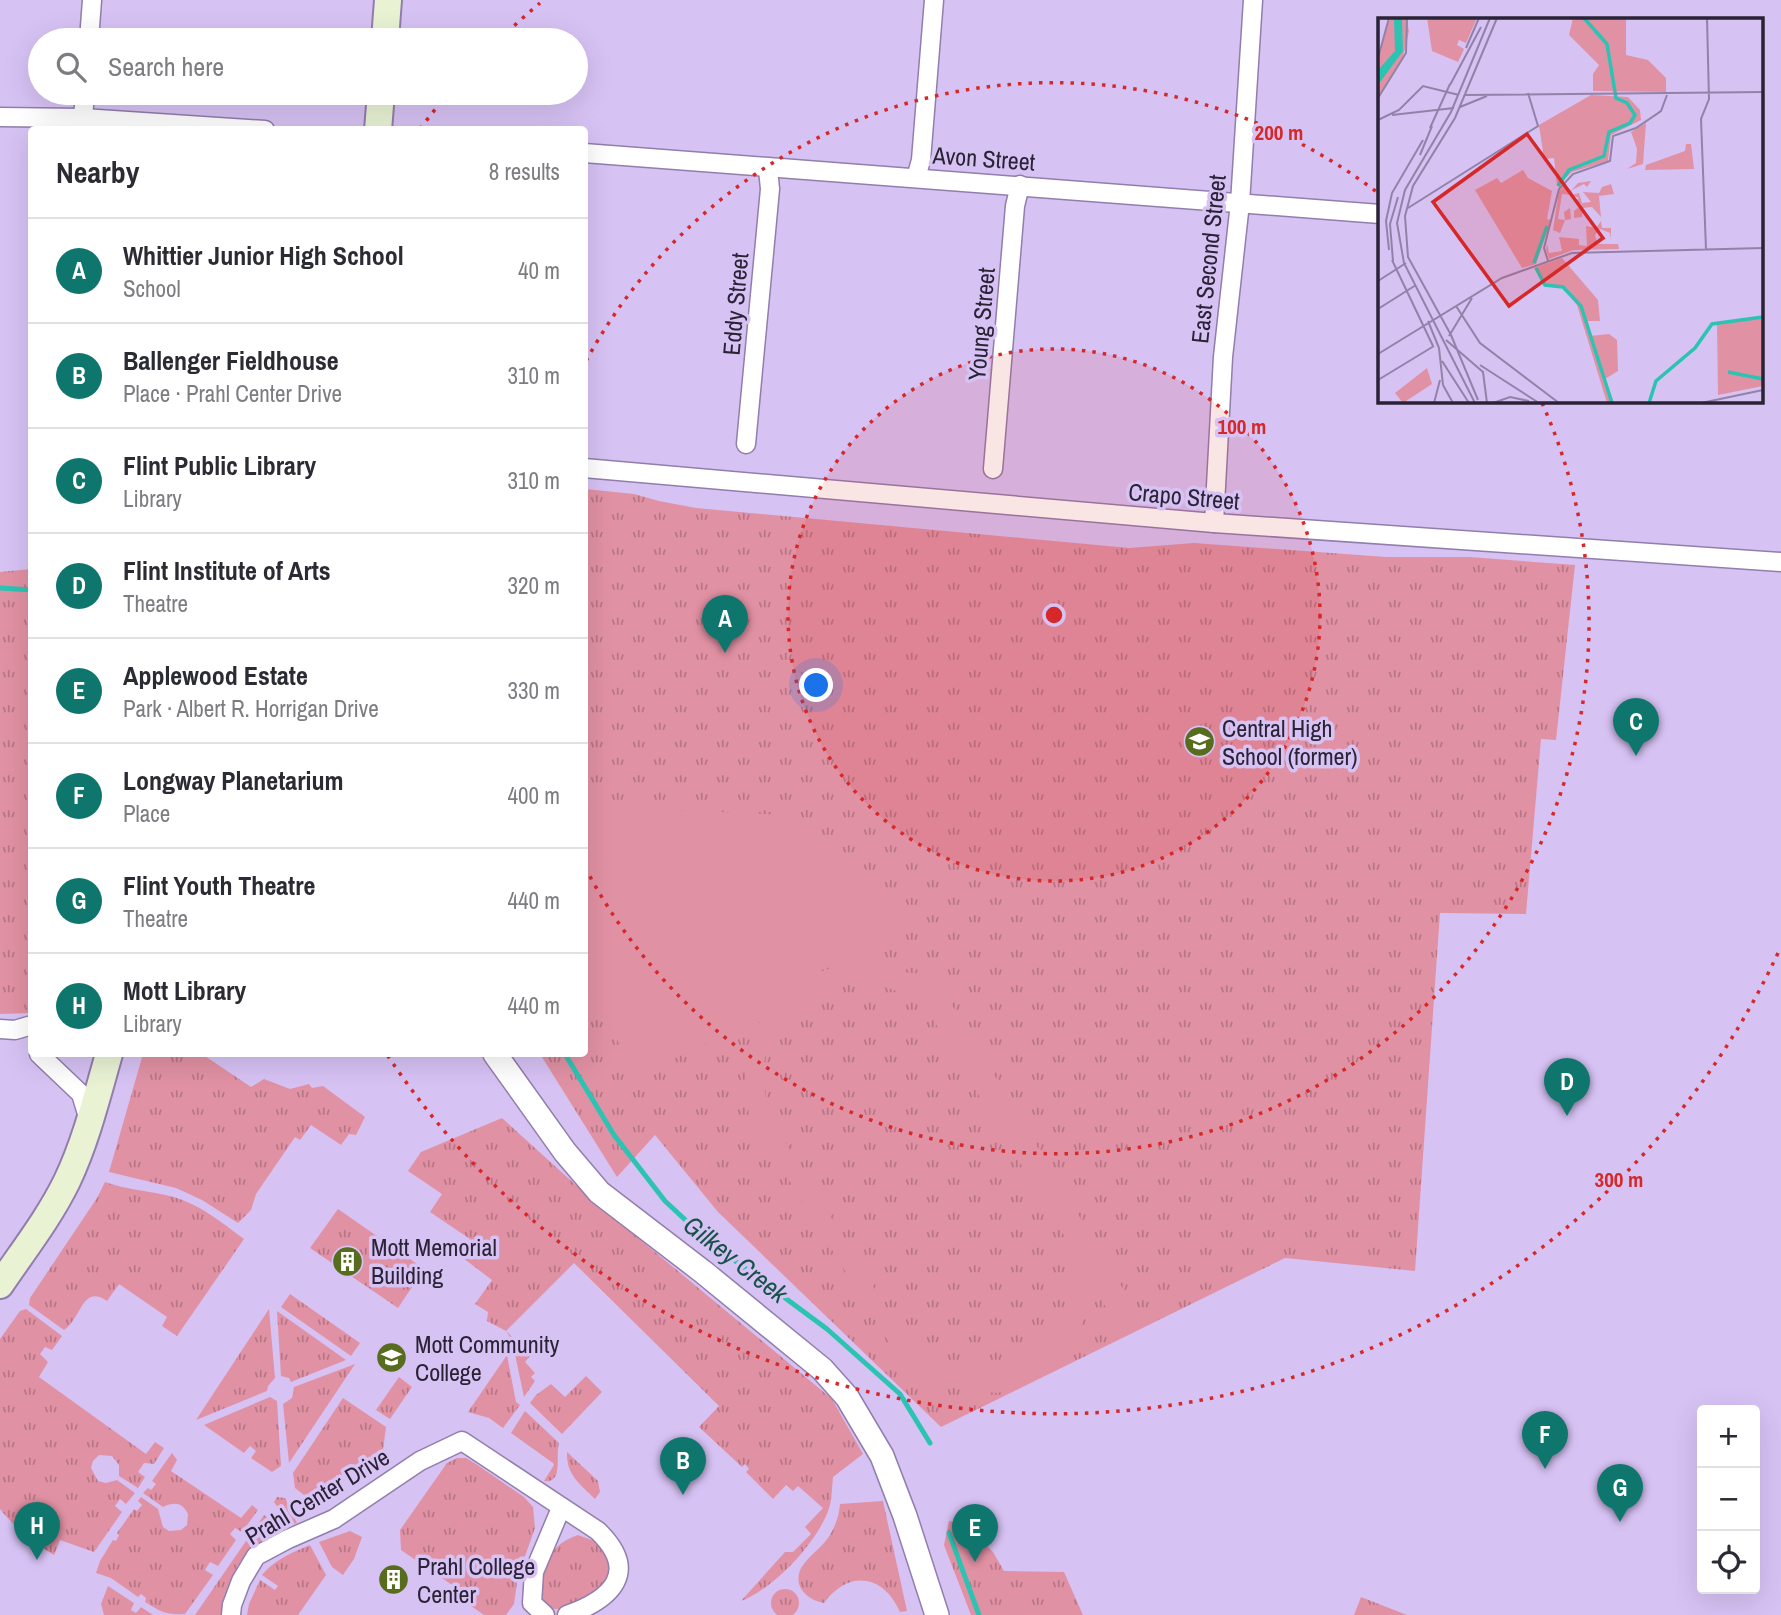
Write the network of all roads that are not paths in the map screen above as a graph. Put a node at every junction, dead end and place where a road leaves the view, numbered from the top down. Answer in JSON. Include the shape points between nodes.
{"nodes":[{"id":1,"x":92,"y":0,"type":"edge"},
{"id":2,"x":388,"y":0,"type":"edge"},
{"id":3,"x":934,"y":0,"type":"edge"},
{"id":4,"x":1253,"y":0,"type":"edge"},
{"id":5,"x":90,"y":28,"type":"edge"},
{"id":6,"x":386,"y":28,"type":"edge"},
{"id":7,"x":84,"y":105,"type":"edge"},
{"id":8,"x":380,"y":105,"type":"edge"},
{"id":9,"x":0,"y":117,"type":"edge"},
{"id":10,"x":83,"y":118,"type":"junction"},
{"id":11,"x":204,"y":126,"type":"edge"},
{"id":12,"x":377,"y":126,"type":"edge"},
{"id":13,"x":588,"y":153,"type":"edge"},
{"id":14,"x":768,"y":169,"type":"junction"},
{"id":15,"x":916,"y":178,"type":"junction"},
{"id":16,"x":1020,"y":185,"type":"junction"},
{"id":17,"x":1240,"y":203,"type":"junction"},
{"id":18,"x":1378,"y":214,"type":"edge"},
{"id":19,"x":746,"y":444,"type":"dead end"},
{"id":20,"x":588,"y":468,"type":"edge"},
{"id":21,"x":993,"y":468,"type":"dead end"},
{"id":22,"x":1214,"y":523,"type":"junction"},
{"id":23,"x":1781,"y":562,"type":"edge"},
{"id":24,"x":15,"y":1028,"type":"edge"},
{"id":25,"x":28,"y":1042,"type":"edge"},
{"id":26,"x":42,"y":1057,"type":"edge"},
{"id":27,"x":109,"y":1057,"type":"edge"},
{"id":28,"x":497,"y":1057,"type":"edge"},
{"id":29,"x":89,"y":1120,"type":"junction"},
{"id":30,"x":0,"y":1285,"type":"edge"},
{"id":31,"x":561,"y":1508,"type":"junction"},
{"id":32,"x":231,"y":1615,"type":"edge"},
{"id":33,"x":545,"y":1615,"type":"edge"},
{"id":34,"x":567,"y":1615,"type":"edge"},
{"id":35,"x":937,"y":1615,"type":"edge"}],
"edges":[{"from":1,"to":5,"type":"street"},
{"from":2,"to":6,"type":"main road"},
{"from":3,"to":15,"type":"street"},
{"from":4,"to":17,"type":"street","name":"East Second Street"},
{"from":7,"to":10,"type":"street"},
{"from":8,"to":12,"type":"main road"},
{"from":9,"to":10,"type":"street"},
{"from":10,"to":11,"type":"street"},
{"from":13,"to":14,"type":"street","name":"Avon Street"},
{"from":14,"to":15,"type":"street","name":"Avon Street"},
{"from":14,"to":19,"type":"street","name":"Eddy Street","via":[[771,189]]},
{"from":15,"to":16,"type":"street","name":"Avon Street"},
{"from":16,"to":17,"type":"street","name":"Avon Street"},
{"from":16,"to":21,"type":"street","name":"Young Street"},
{"from":17,"to":18,"type":"street","name":"Avon Street"},
{"from":17,"to":22,"type":"street","name":"East Second Street","via":[[1223,357]]},
{"from":20,"to":22,"type":"street","name":"Crapo Street"},
{"from":22,"to":23,"type":"street","name":"Crapo Street"},
{"from":24,"to":25,"type":"street"},
{"from":26,"to":29,"type":"street","via":[[81,1094]]},
{"from":27,"to":29,"type":"main road"},
{"from":28,"to":35,"type":"street","via":[[599,1192],[822,1368],[841,1389],[882,1456]]},
{"from":29,"to":30,"type":"main road","via":[[55,1203]]},
{"from":31,"to":32,"type":"street","name":"Prahl Center Drive","via":[[462,1441],[420,1461],[334,1519],[256,1556],[241,1581]]},
{"from":31,"to":33,"type":"street","via":[[534,1572],[532,1603]]},
{"from":31,"to":34,"type":"street","name":"Prahl Center Drive","via":[[598,1531],[613,1545],[619,1562],[615,1587],[600,1600]]}]}
